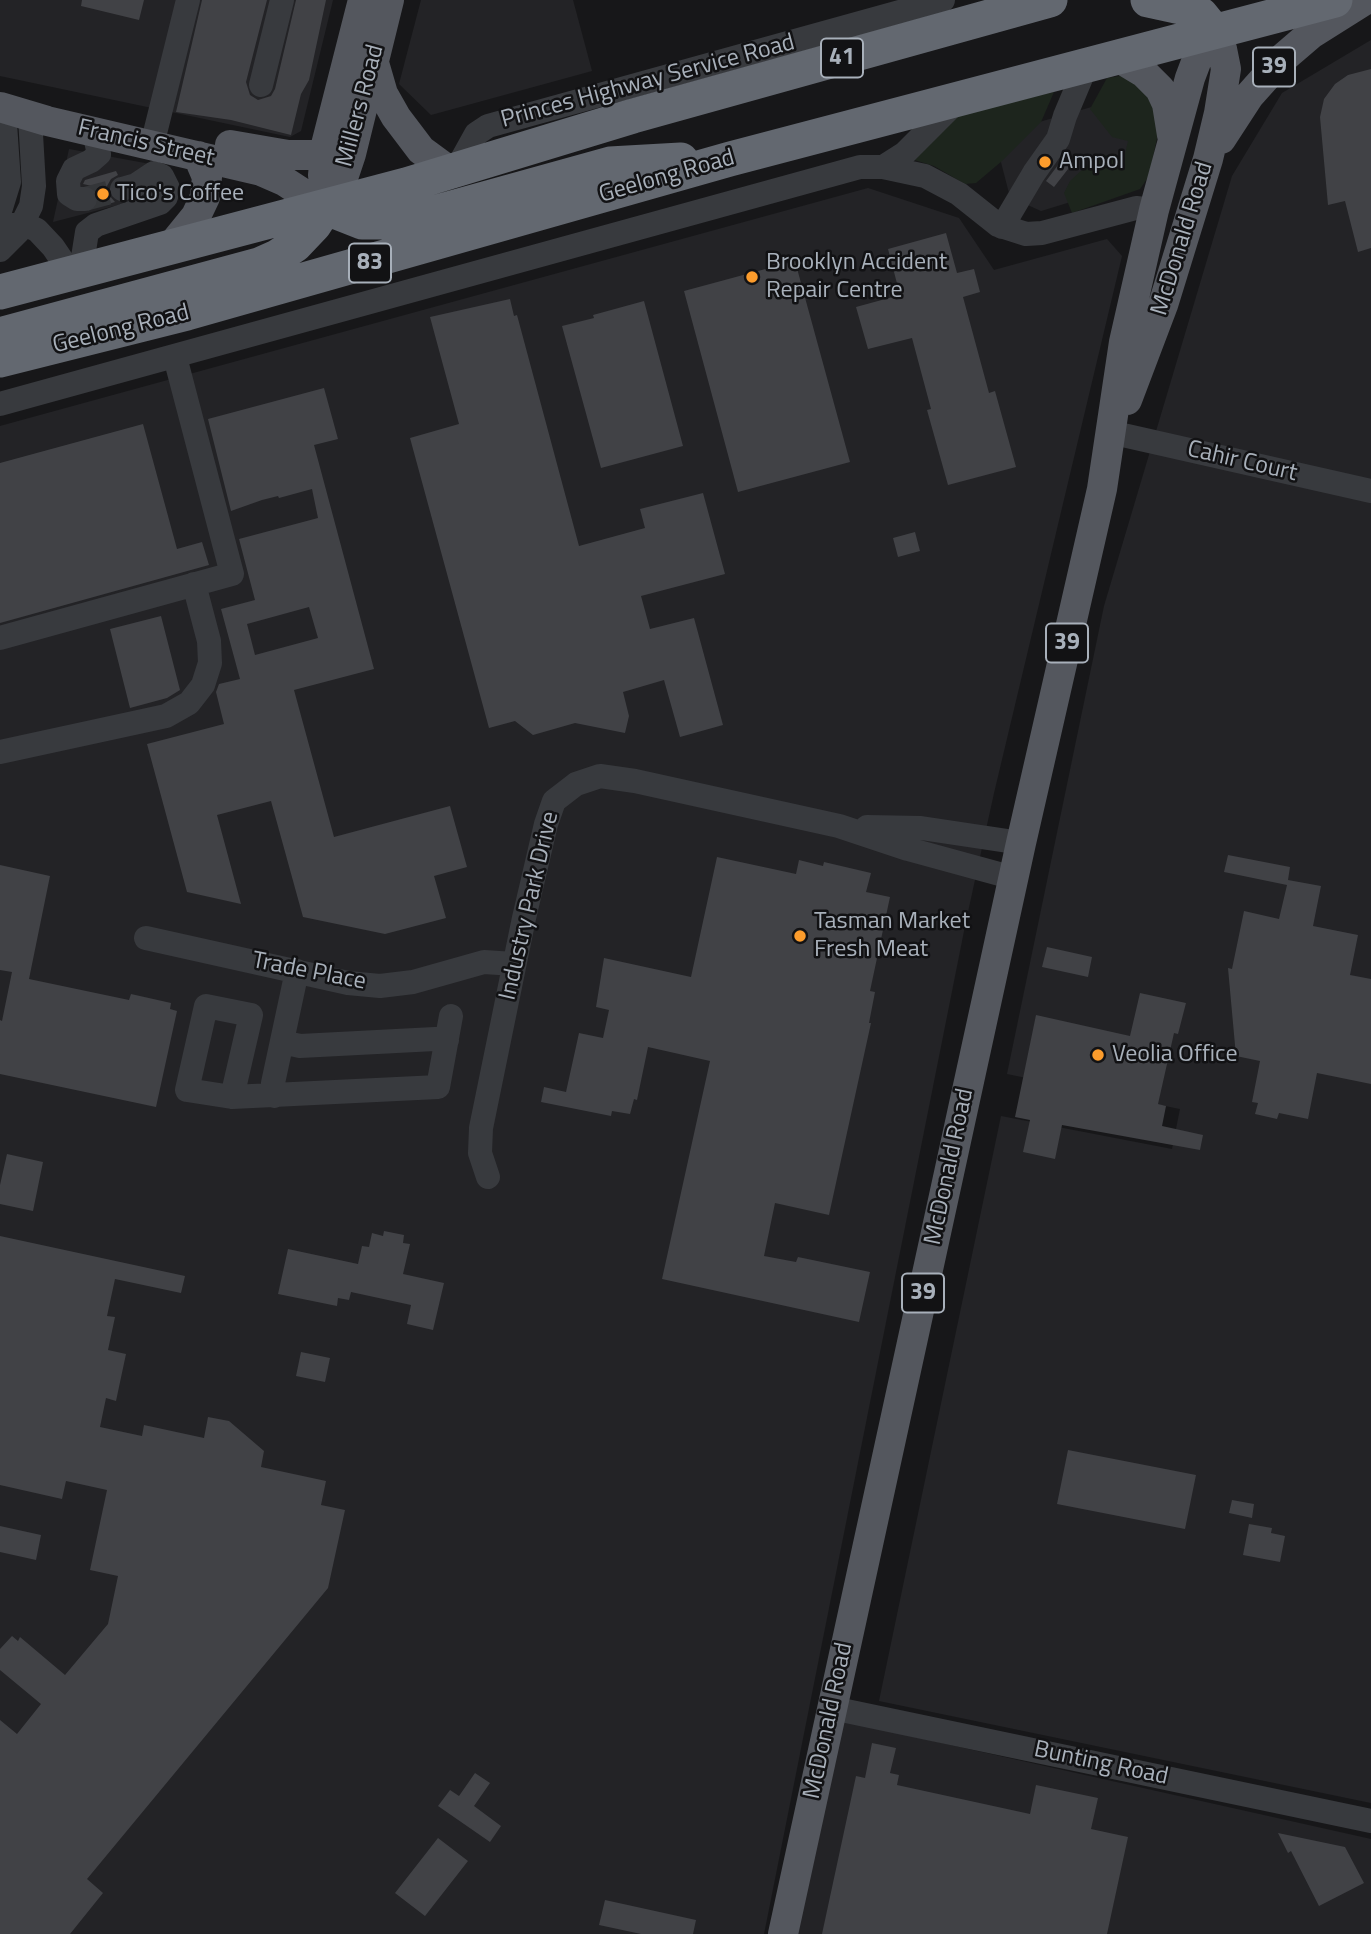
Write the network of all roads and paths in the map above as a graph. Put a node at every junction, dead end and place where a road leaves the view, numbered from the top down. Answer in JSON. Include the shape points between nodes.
{"nodes":[{"id":1,"x":188,"y":0,"type":"edge"},
{"id":2,"x":282,"y":0,"type":"edge"},
{"id":3,"x":363,"y":0,"type":"edge"},
{"id":4,"x":389,"y":0,"type":"edge"},
{"id":5,"x":943,"y":0,"type":"edge"},
{"id":6,"x":1050,"y":0,"type":"edge"},
{"id":7,"x":1148,"y":0,"type":"edge"},
{"id":8,"x":1335,"y":0,"type":"edge"},
{"id":9,"x":1365,"y":0,"type":"edge"},
{"id":10,"x":1216,"y":23,"type":"edge"},
{"id":11,"x":361,"y":59,"type":"junction"},
{"id":12,"x":1102,"y":62,"type":"junction"},
{"id":13,"x":261,"y":85,"type":"dead end"},
{"id":14,"x":962,"y":96,"type":"junction"},
{"id":15,"x":11,"y":106,"type":"edge"},
{"id":16,"x":94,"y":132,"type":"junction"},
{"id":17,"x":155,"y":138,"type":"junction"},
{"id":18,"x":1173,"y":142,"type":"junction"},
{"id":19,"x":324,"y":155,"type":"junction"},
{"id":20,"x":198,"y":156,"type":"junction"},
{"id":21,"x":730,"y":159,"type":"junction"},
{"id":22,"x":1208,"y":159,"type":"junction"},
{"id":23,"x":883,"y":167,"type":"junction"},
{"id":24,"x":453,"y":171,"type":"junction"},
{"id":25,"x":122,"y":190,"type":"tunnel mouth"},
{"id":26,"x":85,"y":199,"type":"dead end"},
{"id":27,"x":325,"y":207,"type":"junction"},
{"id":28,"x":1154,"y":210,"type":"junction"},
{"id":29,"x":0,"y":211,"type":"edge"},
{"id":30,"x":1190,"y":218,"type":"junction"},
{"id":31,"x":12,"y":225,"type":"edge"},
{"id":32,"x":1002,"y":227,"type":"junction"},
{"id":33,"x":170,"y":248,"type":"junction"},
{"id":34,"x":0,"y":250,"type":"edge"},
{"id":35,"x":75,"y":271,"type":"junction"},
{"id":36,"x":0,"y":292,"type":"edge"},
{"id":37,"x":0,"y":335,"type":"edge"},
{"id":38,"x":175,"y":357,"type":"junction"},
{"id":39,"x":0,"y":360,"type":"edge"},
{"id":40,"x":0,"y":404,"type":"edge"},
{"id":41,"x":1112,"y":437,"type":"junction"},
{"id":42,"x":1371,"y":491,"type":"edge"},
{"id":43,"x":194,"y":584,"type":"junction"},
{"id":44,"x":0,"y":638,"type":"edge"},
{"id":45,"x":0,"y":752,"type":"edge"},
{"id":46,"x":839,"y":826,"type":"junction"},
{"id":47,"x":1021,"y":843,"type":"junction"},
{"id":48,"x":1014,"y":878,"type":"junction"},
{"id":49,"x":146,"y":938,"type":"dead end"},
{"id":50,"x":514,"y":964,"type":"junction"},
{"id":51,"x":297,"y":971,"type":"junction"},
{"id":52,"x":282,"y":1042,"type":"junction"},
{"id":53,"x":274,"y":1096,"type":"junction"},
{"id":54,"x":232,"y":1097,"type":"dead end"},
{"id":55,"x":488,"y":1177,"type":"dead end"},
{"id":56,"x":832,"y":1708,"type":"junction"},
{"id":57,"x":1371,"y":1821,"type":"edge"},
{"id":58,"x":783,"y":1934,"type":"edge"}],
"edges":[{"from":1,"to":17,"type":"street"},
{"from":2,"to":13,"type":"street"},
{"from":3,"to":11,"type":"main road","name":"Millers Road"},
{"from":4,"to":11,"type":"main road","name":"Millers Road"},
{"from":5,"to":24,"type":"street","name":"Princes Highway Service Road","via":[[488,126],[476,134]]},
{"from":6,"to":24,"type":"highway","number":"41"},
{"from":7,"to":10,"type":"highway","via":[[1191,9]]},
{"from":8,"to":10,"type":"highway","name":"Geelong Road"},
{"from":9,"to":22,"type":"main road","number":"39","via":[[1304,39],[1269,72]]},
{"from":10,"to":12,"type":"highway","name":"Geelong Road"},
{"from":10,"to":18,"type":"main road","name":"McDonald Road","number":"39","via":[[1190,78]]},
{"from":10,"to":22,"type":"main road","name":"McDonald Road","number":"39","via":[[1226,73]]},
{"from":11,"to":19,"type":"main road","name":"Millers Road"},
{"from":11,"to":24,"type":"main road","via":[[421,150]]},
{"from":11,"to":27,"type":"main road","name":"Millers Road","via":[[351,154]]},
{"from":12,"to":14,"type":"highway","name":"Geelong Road"},
{"from":12,"to":18,"type":"main road","via":[[1149,77],[1160,89]]},
{"from":12,"to":32,"type":"street","via":[[1065,116],[1058,139]]},
{"from":14,"to":21,"type":"highway","name":"Geelong Road"},
{"from":14,"to":23,"type":"street","via":[[905,153]]},
{"from":15,"to":16,"type":"main road","name":"Francis Street"},
{"from":15,"to":17,"type":"main road","via":[[57,106]]},
{"from":15,"to":29,"type":"street","via":[[9,182]]},
{"from":15,"to":31,"type":"street","via":[[33,192],[31,206]]},
{"from":16,"to":17,"type":"main road","name":"Francis Street"},
{"from":16,"to":26,"type":"street","via":[[99,154],[74,169],[68,181],[71,196]]},
{"from":17,"to":19,"type":"main road"},
{"from":17,"to":20,"type":"main road","name":"Francis Street"},
{"from":18,"to":28,"type":"main road","name":"McDonald Road","number":"39"},
{"from":19,"to":27,"type":"main road","name":"Millers Road"},
{"from":20,"to":27,"type":"main road","name":"Francis Street","via":[[261,171]]},
{"from":20,"to":33,"type":"main road","via":[[207,177],[205,197]]},
{"from":21,"to":27,"type":"highway","via":[[610,164],[393,223],[362,222]]},
{"from":21,"to":39,"type":"highway","name":"Geelong Road","number":"83","via":[[276,289]]},
{"from":22,"to":30,"type":"main road","name":"McDonald Road","number":"39"},
{"from":23,"to":32,"type":"street","name":"Geelong Road","via":[[939,182]]},
{"from":23,"to":38,"type":"street","name":"Geelong Road","via":[[839,172]]},
{"from":24,"to":27,"type":"highway"},
{"from":25,"to":35,"type":"street","via":[[154,173],[161,175],[168,188],[160,203],[87,232]]},
{"from":27,"to":33,"type":"highway"},
{"from":27,"to":37,"type":"highway","via":[[295,246],[259,265]]},
{"from":28,"to":30,"type":"main road"},
{"from":28,"to":32,"type":"street","name":"Geelong Road","via":[[1130,209],[1038,234]]},
{"from":28,"to":41,"type":"main road","name":"McDonald Road","number":"39","via":[[1124,342]]},
{"from":30,"to":41,"type":"main road","name":"McDonald Road","number":"39","via":[[1147,350]]},
{"from":31,"to":34,"type":"street"},
{"from":31,"to":35,"type":"street","via":[[34,228]]},
{"from":33,"to":35,"type":"highway"},
{"from":35,"to":36,"type":"highway"},
{"from":38,"to":40,"type":"street","name":"Geelong Road"},
{"from":38,"to":43,"type":"street","via":[[232,574]]},
{"from":41,"to":42,"type":"street","name":"Cahir Court"},
{"from":41,"to":47,"type":"main road","name":"McDonald Road","number":"39"},
{"from":43,"to":44,"type":"street"},
{"from":43,"to":45,"type":"street","via":[[209,640],[210,663],[203,685],[189,703],[166,716]]},
{"from":46,"to":47,"type":"street","name":"Industry Park Drive","via":[[921,828]]},
{"from":46,"to":48,"type":"street","name":"Industry Park Drive"},
{"from":46,"to":50,"type":"street","name":"Industry Park Drive","via":[[635,781],[600,776],[576,784],[554,801],[545,824]]},
{"from":47,"to":48,"type":"main road","name":"McDonald Road","number":"39"},
{"from":48,"to":56,"type":"main road","name":"McDonald Road","number":"39"},
{"from":49,"to":51,"type":"street","name":"Trade Place"},
{"from":50,"to":51,"type":"street","name":"Trade Place","via":[[484,962],[413,982],[380,986]]},
{"from":50,"to":55,"type":"street","name":"Industry Park Drive","via":[[481,1128],[480,1153]]},
{"from":51,"to":52,"type":"street"},
{"from":52,"to":53,"type":"street"},
{"from":52,"to":53,"type":"street","via":[[300,1046],[435,1039],[449,1028],[438,1087]]},
{"from":53,"to":54,"type":"street"},
{"from":56,"to":57,"type":"street","name":"Bunting Road"},
{"from":56,"to":58,"type":"main road","name":"McDonald Road","number":"39"}]}
